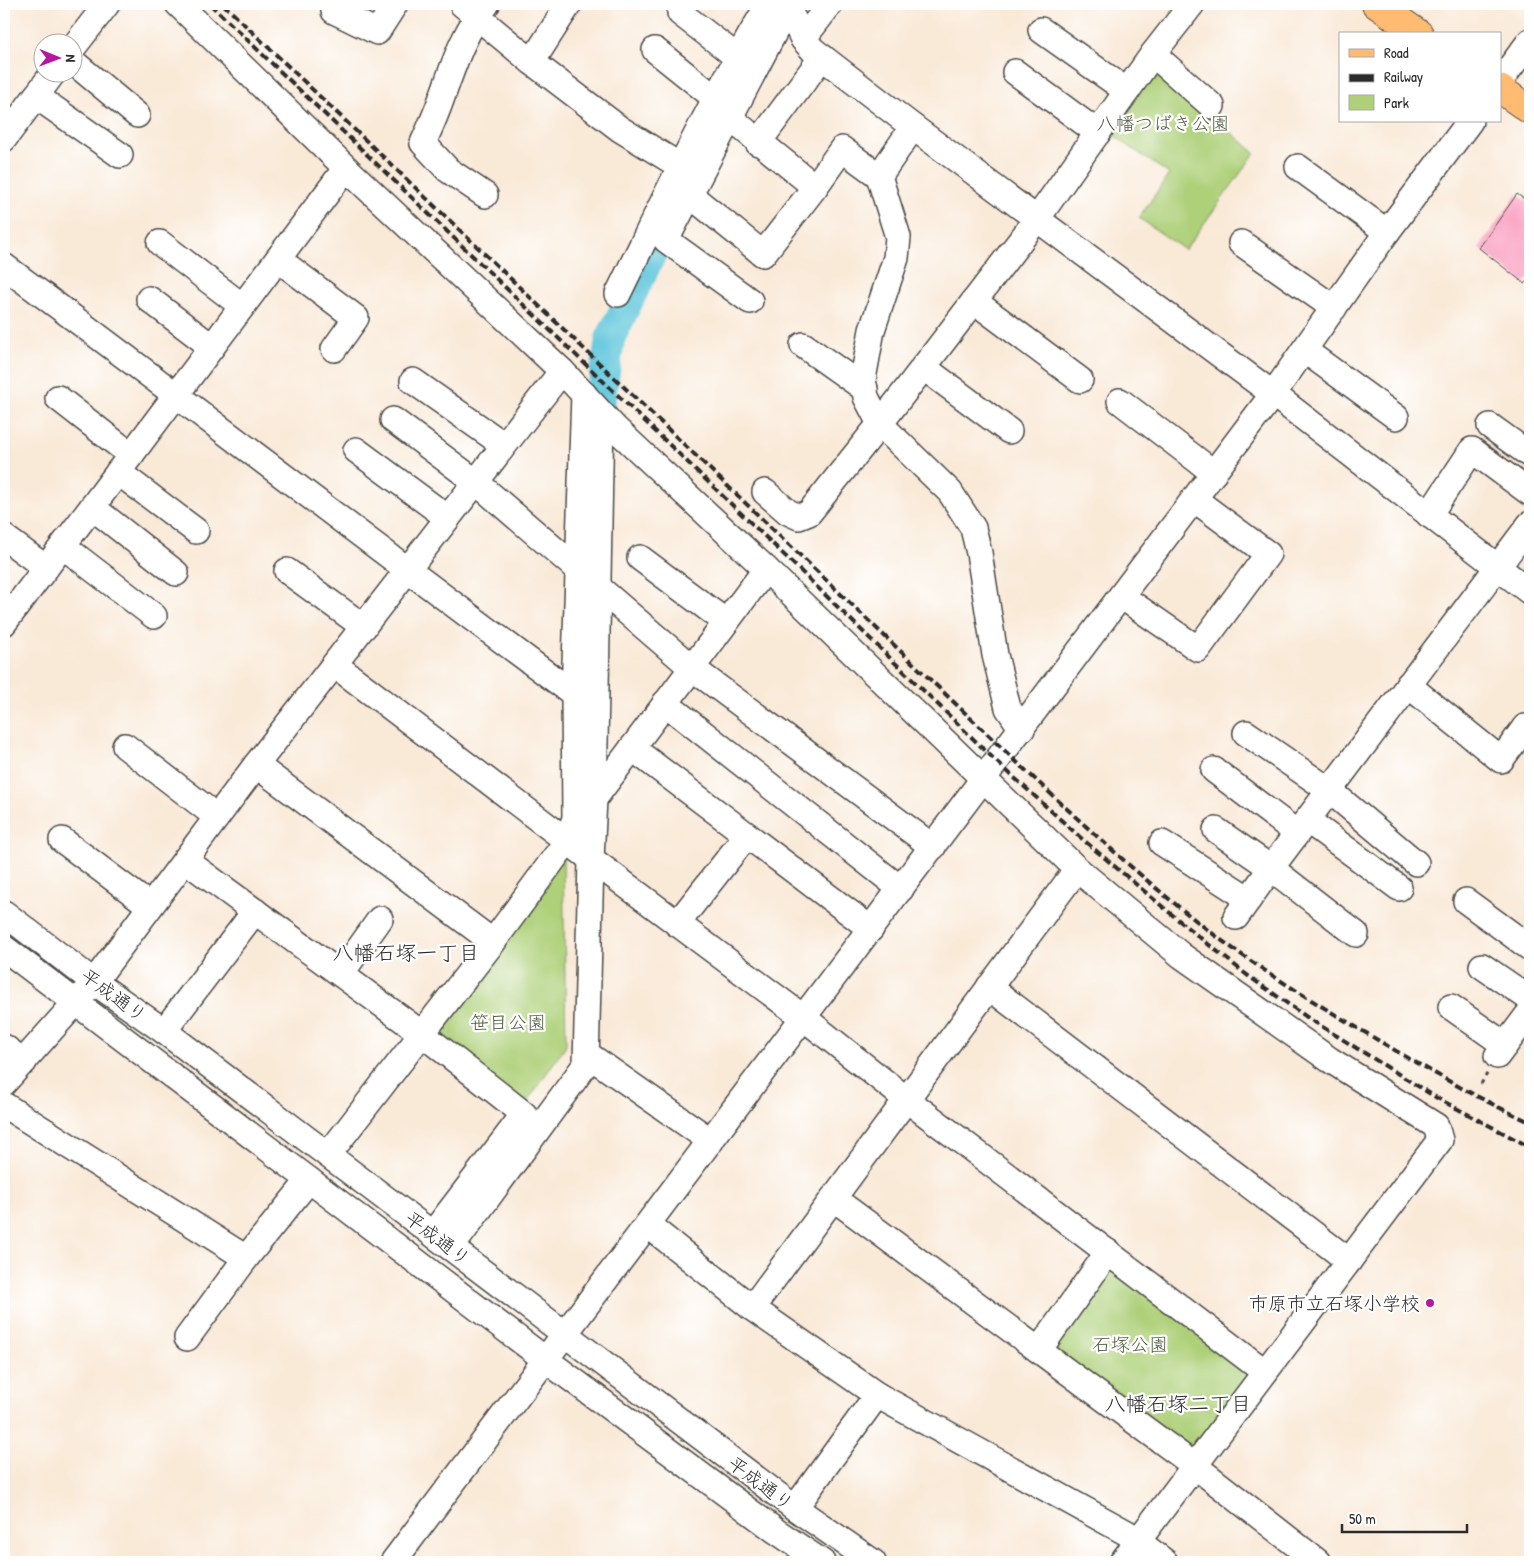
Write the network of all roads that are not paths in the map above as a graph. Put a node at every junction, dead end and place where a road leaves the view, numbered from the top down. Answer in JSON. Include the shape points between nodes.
{"nodes":[{"id":1,"x":107,"y":4,"type":"edge"},
{"id":2,"x":178,"y":4,"type":"edge"},
{"id":3,"x":395,"y":4,"type":"edge"},
{"id":4,"x":569,"y":4,"type":"edge"},
{"id":5,"x":830,"y":4,"type":"edge"},
{"id":6,"x":1192,"y":4,"type":"edge"},
{"id":7,"x":1376,"y":4,"type":"edge"},
{"id":8,"x":782,"y":5,"type":"edge"},
{"id":9,"x":476,"y":8,"type":"edge"},
{"id":10,"x":334,"y":11,"type":"dead end"},
{"id":11,"x":680,"y":13,"type":"dead end"},
{"id":12,"x":1042,"y":30,"type":"dead end"},
{"id":13,"x":1417,"y":32,"type":"edge"},
{"id":14,"x":82,"y":36,"type":"edge"},
{"id":15,"x":803,"y":39,"type":"junction"},
{"id":16,"x":1530,"y":41,"type":"edge"},
{"id":17,"x":655,"y":50,"type":"dead end"},
{"id":18,"x":1153,"y":54,"type":"junction"},
{"id":19,"x":737,"y":56,"type":"junction"},
{"id":20,"x":822,"y":57,"type":"junction"},
{"id":21,"x":532,"y":62,"type":"junction"},
{"id":22,"x":82,"y":69,"type":"edge"},
{"id":23,"x":1015,"y":72,"type":"dead end"},
{"id":24,"x":1502,"y":78,"type":"edge"},
{"id":25,"x":46,"y":82,"type":"edge"},
{"id":26,"x":1502,"y":90,"type":"edge"},
{"id":27,"x":1127,"y":91,"type":"junction"},
{"id":28,"x":36,"y":96,"type":"junction"},
{"id":29,"x":715,"y":98,"type":"junction"},
{"id":30,"x":1212,"y":106,"type":"dead end"},
{"id":31,"x":1530,"y":110,"type":"edge"},
{"id":32,"x":137,"y":115,"type":"dead end"},
{"id":33,"x":730,"y":118,"type":"junction"},
{"id":34,"x":1469,"y":122,"type":"edge"},
{"id":35,"x":913,"y":127,"type":"junction"},
{"id":36,"x":1098,"y":133,"type":"junction"},
{"id":37,"x":4,"y":139,"type":"edge"},
{"id":38,"x":758,"y":143,"type":"junction"},
{"id":39,"x":120,"y":155,"type":"dead end"},
{"id":40,"x":680,"y":166,"type":"junction"},
{"id":41,"x":1298,"y":167,"type":"dead end"},
{"id":42,"x":346,"y":168,"type":"junction"},
{"id":43,"x":879,"y":176,"type":"junction"},
{"id":44,"x":815,"y":187,"type":"junction"},
{"id":45,"x":485,"y":194,"type":"dead end"},
{"id":46,"x":690,"y":195,"type":"junction"},
{"id":47,"x":1037,"y":218,"type":"junction"},
{"id":48,"x":1387,"y":232,"type":"junction"},
{"id":49,"x":1241,"y":243,"type":"dead end"},
{"id":50,"x":160,"y":244,"type":"dead end"},
{"id":51,"x":278,"y":259,"type":"junction"},
{"id":52,"x":4,"y":266,"type":"edge"},
{"id":53,"x":618,"y":294,"type":"dead end"},
{"id":54,"x":149,"y":300,"type":"dead end"},
{"id":55,"x":750,"y":301,"type":"dead end"},
{"id":56,"x":974,"y":301,"type":"junction"},
{"id":57,"x":242,"y":306,"type":"junction"},
{"id":58,"x":1334,"y":308,"type":"junction"},
{"id":59,"x":803,"y":345,"type":"dead end"},
{"id":60,"x":212,"y":347,"type":"junction"},
{"id":61,"x":334,"y":349,"type":"dead end"},
{"id":62,"x":1304,"y":350,"type":"junction"},
{"id":63,"x":923,"y":367,"type":"junction"},
{"id":64,"x":562,"y":371,"type":"junction"},
{"id":65,"x":1080,"y":380,"type":"dead end"},
{"id":66,"x":413,"y":381,"type":"dead end"},
{"id":67,"x":864,"y":389,"type":"junction"},
{"id":68,"x":176,"y":394,"type":"junction"},
{"id":69,"x":584,"y":394,"type":"junction"},
{"id":70,"x":1273,"y":394,"type":"junction"},
{"id":71,"x":58,"y":398,"type":"dead end"},
{"id":72,"x":1120,"y":401,"type":"dead end"},
{"id":73,"x":600,"y":413,"type":"junction"},
{"id":74,"x":1396,"y":417,"type":"dead end"},
{"id":75,"x":393,"y":420,"type":"dead end"},
{"id":76,"x":880,"y":424,"type":"junction"},
{"id":77,"x":1490,"y":426,"type":"dead end"},
{"id":78,"x":1009,"y":430,"type":"dead end"},
{"id":79,"x":504,"y":445,"type":"junction"},
{"id":80,"x":356,"y":450,"type":"dead end"},
{"id":81,"x":1530,"y":455,"type":"edge"},
{"id":82,"x":125,"y":463,"type":"junction"},
{"id":83,"x":1214,"y":473,"type":"junction"},
{"id":84,"x":476,"y":482,"type":"junction"},
{"id":85,"x":765,"y":492,"type":"dead end"},
{"id":86,"x":1530,"y":493,"type":"edge"},
{"id":87,"x":1194,"y":500,"type":"junction"},
{"id":88,"x":92,"y":507,"type":"junction"},
{"id":89,"x":1429,"y":514,"type":"junction"},
{"id":90,"x":448,"y":518,"type":"junction"},
{"id":91,"x":1530,"y":524,"type":"edge"},
{"id":92,"x":196,"y":531,"type":"dead end"},
{"id":93,"x":4,"y":537,"type":"edge"},
{"id":94,"x":63,"y":546,"type":"junction"},
{"id":95,"x":640,"y":558,"type":"dead end"},
{"id":96,"x":46,"y":568,"type":"junction"},
{"id":97,"x":1497,"y":568,"type":"junction"},
{"id":98,"x":578,"y":569,"type":"junction"},
{"id":99,"x":766,"y":569,"type":"junction"},
{"id":100,"x":407,"y":570,"type":"junction"},
{"id":101,"x":287,"y":572,"type":"dead end"},
{"id":102,"x":176,"y":573,"type":"dead end"},
{"id":103,"x":598,"y":588,"type":"junction"},
{"id":104,"x":1530,"y":592,"type":"edge"},
{"id":105,"x":1122,"y":596,"type":"junction"},
{"id":106,"x":154,"y":616,"type":"dead end"},
{"id":107,"x":726,"y":622,"type":"junction"},
{"id":108,"x":4,"y":623,"type":"edge"},
{"id":109,"x":364,"y":627,"type":"junction"},
{"id":110,"x":335,"y":665,"type":"junction"},
{"id":111,"x":692,"y":668,"type":"junction"},
{"id":112,"x":1408,"y":686,"type":"junction"},
{"id":113,"x":574,"y":694,"type":"junction"},
{"id":114,"x":665,"y":704,"type":"junction"},
{"id":115,"x":1525,"y":727,"type":"dead end"},
{"id":116,"x":1022,"y":729,"type":"junction"},
{"id":117,"x":1246,"y":733,"type":"dead end"},
{"id":118,"x":124,"y":746,"type":"dead end"},
{"id":119,"x":632,"y":748,"type":"junction"},
{"id":120,"x":256,"y":765,"type":"junction"},
{"id":121,"x":1214,"y":770,"type":"dead end"},
{"id":122,"x":985,"y":778,"type":"junction"},
{"id":123,"x":1329,"y":790,"type":"junction"},
{"id":124,"x":594,"y":799,"type":"junction"},
{"id":125,"x":217,"y":817,"type":"junction"},
{"id":126,"x":1302,"y":826,"type":"junction"},
{"id":127,"x":1216,"y":830,"type":"dead end"},
{"id":128,"x":747,"y":835,"type":"junction"},
{"id":129,"x":62,"y":840,"type":"dead end"},
{"id":130,"x":567,"y":841,"type":"junction"},
{"id":131,"x":1162,"y":843,"type":"dead end"},
{"id":132,"x":933,"y":847,"type":"junction"},
{"id":133,"x":590,"y":859,"type":"junction"},
{"id":134,"x":185,"y":860,"type":"junction"},
{"id":135,"x":1416,"y":863,"type":"dead end"},
{"id":136,"x":1077,"y":868,"type":"junction"},
{"id":137,"x":1271,"y":868,"type":"junction"},
{"id":138,"x":1399,"y":888,"type":"dead end"},
{"id":139,"x":901,"y":889,"type":"junction"},
{"id":140,"x":1466,"y":901,"type":"dead end"},
{"id":141,"x":150,"y":906,"type":"junction"},
{"id":142,"x":255,"y":911,"type":"junction"},
{"id":143,"x":4,"y":913,"type":"edge"},
{"id":144,"x":380,"y":919,"type":"dead end"},
{"id":145,"x":677,"y":924,"type":"junction"},
{"id":146,"x":871,"y":929,"type":"junction"},
{"id":147,"x":1356,"y":934,"type":"dead end"},
{"id":148,"x":493,"y":942,"type":"junction"},
{"id":149,"x":4,"y":948,"type":"edge"},
{"id":150,"x":1530,"y":948,"type":"edge"},
{"id":151,"x":1482,"y":966,"type":"dead end"},
{"id":152,"x":341,"y":974,"type":"junction"},
{"id":153,"x":94,"y":982,"type":"junction"},
{"id":154,"x":989,"y":987,"type":"junction"},
{"id":155,"x":1530,"y":999,"type":"edge"},
{"id":156,"x":76,"y":1003,"type":"junction"},
{"id":157,"x":1451,"y":1007,"type":"dead end"},
{"id":158,"x":1530,"y":1012,"type":"edge"},
{"id":159,"x":804,"y":1018,"type":"junction"},
{"id":160,"x":164,"y":1031,"type":"junction"},
{"id":161,"x":421,"y":1033,"type":"junction"},
{"id":162,"x":1512,"y":1045,"type":"edge"},
{"id":163,"x":4,"y":1047,"type":"edge"},
{"id":164,"x":587,"y":1054,"type":"junction"},
{"id":165,"x":24,"y":1062,"type":"junction"},
{"id":166,"x":4,"y":1083,"type":"edge"},
{"id":167,"x":906,"y":1099,"type":"junction"},
{"id":168,"x":4,"y":1105,"type":"edge"},
{"id":169,"x":711,"y":1141,"type":"junction"},
{"id":170,"x":328,"y":1155,"type":"junction"},
{"id":171,"x":309,"y":1180,"type":"junction"},
{"id":172,"x":833,"y":1198,"type":"junction"},
{"id":173,"x":648,"y":1225,"type":"junction"},
{"id":174,"x":442,"y":1241,"type":"junction"},
{"id":175,"x":1108,"y":1252,"type":"junction"},
{"id":176,"x":246,"y":1258,"type":"junction"},
{"id":177,"x":1349,"y":1261,"type":"junction"},
{"id":178,"x":752,"y":1308,"type":"junction"},
{"id":179,"x":565,"y":1336,"type":"junction"},
{"id":180,"x":187,"y":1338,"type":"dead end"},
{"id":181,"x":1039,"y":1350,"type":"junction"},
{"id":182,"x":546,"y":1360,"type":"junction"},
{"id":183,"x":1265,"y":1372,"type":"junction"},
{"id":184,"x":876,"y":1395,"type":"junction"},
{"id":185,"x":1195,"y":1466,"type":"junction"},
{"id":186,"x":795,"y":1508,"type":"junction"},
{"id":187,"x":1137,"y":1542,"type":"junction"},
{"id":188,"x":393,"y":1562,"type":"edge"},
{"id":189,"x":822,"y":1562,"type":"edge"},
{"id":190,"x":873,"y":1562,"type":"edge"},
{"id":191,"x":1122,"y":1562,"type":"edge"},
{"id":192,"x":1165,"y":1562,"type":"edge"},
{"id":193,"x":1318,"y":1562,"type":"edge"}],
"edges":[{"from":1,"to":14,"type":"street"},
{"from":2,"to":42,"type":"street"},
{"from":3,"to":10,"type":"street","via":[[377,32]]},
{"from":4,"to":21,"type":"street"},
{"from":5,"to":15,"type":"street"},
{"from":6,"to":18,"type":"street"},
{"from":7,"to":13,"type":"main road"},
{"from":8,"to":15,"type":"street"},
{"from":8,"to":19,"type":"street"},
{"from":8,"to":33,"type":"street"},
{"from":9,"to":21,"type":"street"},
{"from":9,"to":45,"type":"street","via":[[423,143],[448,170]]},
{"from":11,"to":19,"type":"street"},
{"from":12,"to":27,"type":"street"},
{"from":15,"to":20,"type":"street"},
{"from":16,"to":24,"type":"street"},
{"from":17,"to":29,"type":"street"},
{"from":18,"to":27,"type":"street"},
{"from":18,"to":30,"type":"street"},
{"from":19,"to":29,"type":"street"},
{"from":20,"to":35,"type":"street"},
{"from":20,"to":38,"type":"street"},
{"from":21,"to":40,"type":"street","via":[[620,129]]},
{"from":22,"to":32,"type":"street"},
{"from":23,"to":36,"type":"street"},
{"from":25,"to":28,"type":"street"},
{"from":26,"to":31,"type":"main road"},
{"from":27,"to":36,"type":"street"},
{"from":28,"to":37,"type":"street"},
{"from":28,"to":39,"type":"street"},
{"from":29,"to":40,"type":"street"},
{"from":33,"to":38,"type":"street"},
{"from":33,"to":46,"type":"street"},
{"from":34,"to":48,"type":"street"},
{"from":35,"to":43,"type":"street"},
{"from":35,"to":47,"type":"street"},
{"from":36,"to":47,"type":"street"},
{"from":38,"to":44,"type":"street"},
{"from":40,"to":53,"type":"street"},
{"from":41,"to":48,"type":"street"},
{"from":42,"to":51,"type":"street"},
{"from":42,"to":64,"type":"street"},
{"from":43,"to":44,"type":"street","via":[[842,149]]},
{"from":43,"to":67,"type":"street","via":[[898,236],[896,258],[872,330]]},
{"from":44,"to":46,"type":"street","via":[[763,254]]},
{"from":46,"to":55,"type":"street","via":[[666,240]]},
{"from":47,"to":56,"type":"street"},
{"from":47,"to":70,"type":"street"},
{"from":48,"to":58,"type":"street"},
{"from":49,"to":58,"type":"street"},
{"from":50,"to":57,"type":"street"},
{"from":51,"to":57,"type":"street"},
{"from":51,"to":61,"type":"street","via":[[356,318]]},
{"from":52,"to":68,"type":"street"},
{"from":54,"to":60,"type":"street"},
{"from":56,"to":63,"type":"street"},
{"from":56,"to":65,"type":"street"},
{"from":57,"to":60,"type":"street"},
{"from":58,"to":62,"type":"street"},
{"from":59,"to":67,"type":"street"},
{"from":60,"to":68,"type":"street"},
{"from":62,"to":70,"type":"street"},
{"from":62,"to":74,"type":"street"},
{"from":63,"to":76,"type":"street"},
{"from":63,"to":78,"type":"street"},
{"from":64,"to":69,"type":"street"},
{"from":64,"to":79,"type":"street"},
{"from":66,"to":79,"type":"street"},
{"from":67,"to":76,"type":"street"},
{"from":68,"to":82,"type":"street"},
{"from":68,"to":100,"type":"street"},
{"from":69,"to":73,"type":"street"},
{"from":69,"to":98,"type":"street"},
{"from":70,"to":83,"type":"street"},
{"from":70,"to":89,"type":"street"},
{"from":71,"to":82,"type":"street"},
{"from":72,"to":83,"type":"street"},
{"from":73,"to":99,"type":"street"},
{"from":73,"to":103,"type":"street"},
{"from":75,"to":84,"type":"street"},
{"from":76,"to":85,"type":"street","via":[[809,513],[799,517],[793,515]]},
{"from":76,"to":116,"type":"street","via":[[950,492],[973,528],[980,553],[995,655],[1008,708]]},
{"from":77,"to":81,"type":"street"},
{"from":79,"to":84,"type":"street"},
{"from":80,"to":90,"type":"street"},
{"from":82,"to":88,"type":"street"},
{"from":82,"to":92,"type":"street"},
{"from":83,"to":87,"type":"street"},
{"from":84,"to":90,"type":"street"},
{"from":84,"to":98,"type":"street"},
{"from":86,"to":89,"type":"street","via":[[1472,450]]},
{"from":87,"to":105,"type":"street"},
{"from":87,"to":105,"type":"street","via":[[1268,554],[1198,649]]},
{"from":88,"to":94,"type":"street"},
{"from":88,"to":102,"type":"street"},
{"from":89,"to":97,"type":"street"},
{"from":90,"to":100,"type":"street"},
{"from":91,"to":97,"type":"street"},
{"from":93,"to":96,"type":"street"},
{"from":94,"to":96,"type":"street"},
{"from":94,"to":106,"type":"street"},
{"from":95,"to":107,"type":"street"},
{"from":96,"to":108,"type":"street"},
{"from":97,"to":104,"type":"street"},
{"from":97,"to":112,"type":"street"},
{"from":98,"to":103,"type":"street"},
{"from":98,"to":113,"type":"street"},
{"from":99,"to":107,"type":"street"},
{"from":99,"to":122,"type":"street"},
{"from":100,"to":109,"type":"street"},
{"from":100,"to":113,"type":"street"},
{"from":101,"to":109,"type":"street"},
{"from":103,"to":111,"type":"street"},
{"from":103,"to":124,"type":"street"},
{"from":105,"to":116,"type":"street"},
{"from":107,"to":111,"type":"street"},
{"from":109,"to":110,"type":"street"},
{"from":110,"to":120,"type":"street"},
{"from":110,"to":130,"type":"street"},
{"from":111,"to":114,"type":"street"},
{"from":111,"to":132,"type":"street"},
{"from":112,"to":115,"type":"street","via":[[1501,760]]},
{"from":112,"to":123,"type":"street"},
{"from":113,"to":130,"type":"street","via":[[574,818]]},
{"from":114,"to":119,"type":"street"},
{"from":114,"to":139,"type":"street"},
{"from":116,"to":122,"type":"street"},
{"from":117,"to":123,"type":"street"},
{"from":118,"to":125,"type":"street"},
{"from":119,"to":124,"type":"street"},
{"from":119,"to":128,"type":"street"},
{"from":120,"to":125,"type":"street"},
{"from":120,"to":148,"type":"street"},
{"from":121,"to":126,"type":"street"},
{"from":122,"to":132,"type":"street"},
{"from":122,"to":136,"type":"street"},
{"from":123,"to":126,"type":"street"},
{"from":123,"to":135,"type":"street"},
{"from":124,"to":133,"type":"street"},
{"from":125,"to":134,"type":"street"},
{"from":126,"to":137,"type":"street"},
{"from":126,"to":138,"type":"street"},
{"from":127,"to":137,"type":"street"},
{"from":128,"to":145,"type":"street"},
{"from":128,"to":146,"type":"street"},
{"from":129,"to":141,"type":"street"},
{"from":130,"to":133,"type":"street"},
{"from":130,"to":148,"type":"street"},
{"from":131,"to":137,"type":"street","via":[[1242,908]]},
{"from":132,"to":139,"type":"street"},
{"from":133,"to":145,"type":"street"},
{"from":133,"to":164,"type":"street"},
{"from":134,"to":141,"type":"street"},
{"from":134,"to":142,"type":"street"},
{"from":136,"to":154,"type":"street"},
{"from":136,"to":177,"type":"street","via":[[1182,956],[1330,1060],[1436,1126],[1440,1140]]},
{"from":137,"to":147,"type":"street"},
{"from":139,"to":146,"type":"street"},
{"from":140,"to":150,"type":"street"},
{"from":141,"to":153,"type":"street"},
{"from":142,"to":152,"type":"street"},
{"from":142,"to":160,"type":"street"},
{"from":143,"to":153,"type":"street","name":"平成通り"},
{"from":144,"to":152,"type":"street"},
{"from":145,"to":159,"type":"street"},
{"from":146,"to":159,"type":"street"},
{"from":148,"to":161,"type":"street"},
{"from":149,"to":156,"type":"street","name":"平成通り"},
{"from":151,"to":155,"type":"street"},
{"from":152,"to":161,"type":"street"},
{"from":153,"to":156,"type":"street"},
{"from":153,"to":160,"type":"street","name":"平成通り"},
{"from":154,"to":167,"type":"street"},
{"from":154,"to":177,"type":"street"},
{"from":156,"to":165,"type":"street"},
{"from":156,"to":171,"type":"street","name":"平成通り"},
{"from":157,"to":162,"type":"street"},
{"from":158,"to":162,"type":"street"},
{"from":159,"to":167,"type":"street"},
{"from":159,"to":169,"type":"street"},
{"from":160,"to":170,"type":"street","name":"平成通り"},
{"from":161,"to":170,"type":"street"},
{"from":161,"to":174,"type":"street","via":[[524,1114]]},
{"from":163,"to":165,"type":"street"},
{"from":164,"to":169,"type":"street"},
{"from":164,"to":174,"type":"street","via":[[586,1064]]},
{"from":165,"to":166,"type":"street"},
{"from":167,"to":172,"type":"street"},
{"from":167,"to":175,"type":"street"},
{"from":168,"to":176,"type":"street"},
{"from":169,"to":173,"type":"street"},
{"from":170,"to":174,"type":"street","name":"平成通り"},
{"from":171,"to":176,"type":"street"},
{"from":171,"to":182,"type":"street","name":"平成通り"},
{"from":172,"to":178,"type":"street"},
{"from":172,"to":181,"type":"street"},
{"from":173,"to":178,"type":"street"},
{"from":173,"to":179,"type":"street"},
{"from":174,"to":179,"type":"street","name":"平成通り"},
{"from":175,"to":181,"type":"street"},
{"from":175,"to":183,"type":"street"},
{"from":176,"to":180,"type":"street"},
{"from":177,"to":183,"type":"street"},
{"from":178,"to":184,"type":"street"},
{"from":179,"to":182,"type":"street"},
{"from":179,"to":186,"type":"street","name":"平成通り"},
{"from":181,"to":185,"type":"street"},
{"from":182,"to":188,"type":"street"},
{"from":182,"to":189,"type":"street","name":"平成通り"},
{"from":183,"to":185,"type":"street"},
{"from":184,"to":186,"type":"street"},
{"from":184,"to":187,"type":"street","via":[[1127,1533]]},
{"from":185,"to":187,"type":"street"},
{"from":185,"to":193,"type":"street"},
{"from":186,"to":190,"type":"street","name":"平成通り"},
{"from":187,"to":191,"type":"street"},
{"from":187,"to":192,"type":"street"}]}
